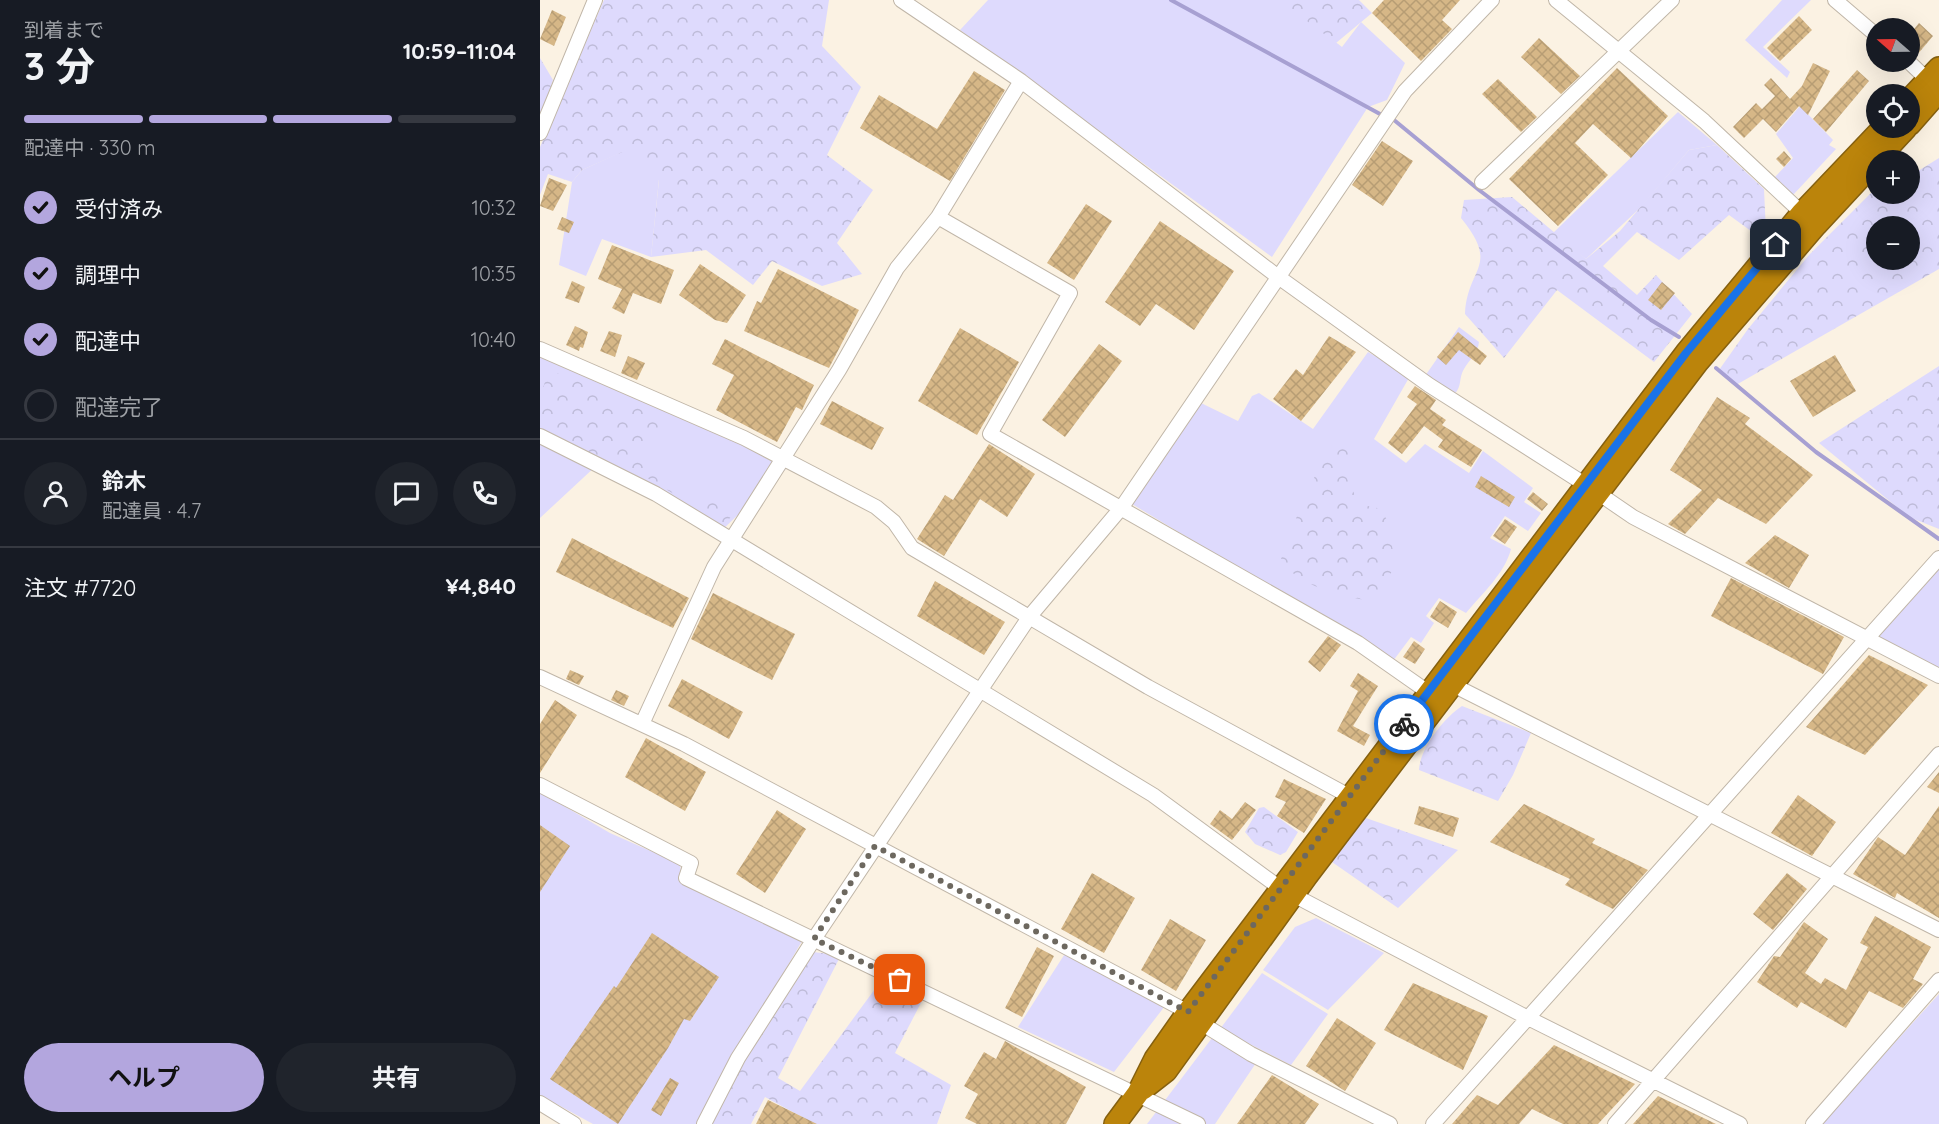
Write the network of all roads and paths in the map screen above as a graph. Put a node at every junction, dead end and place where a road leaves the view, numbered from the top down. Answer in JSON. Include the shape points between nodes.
{"nodes":[{"id":1,"x":595,"y":0,"type":"edge"},
{"id":2,"x":901,"y":0,"type":"edge"},
{"id":3,"x":1492,"y":0,"type":"edge"},
{"id":4,"x":1556,"y":0,"type":"edge"},
{"id":5,"x":1672,"y":0,"type":"edge"},
{"id":6,"x":1835,"y":0,"type":"edge"},
{"id":7,"x":1866,"y":26,"type":"edge"},
{"id":8,"x":1618,"y":51,"type":"junction"},
{"id":9,"x":1920,"y":70,"type":"edge"},
{"id":10,"x":1021,"y":81,"type":"junction"},
{"id":11,"x":1936,"y":82,"type":"edge"},
{"id":12,"x":1920,"y":92,"type":"edge"},
{"id":13,"x":1920,"y":107,"type":"edge"},
{"id":14,"x":540,"y":133,"type":"edge"},
{"id":15,"x":1873,"y":138,"type":"edge"},
{"id":16,"x":1897,"y":138,"type":"edge"},
{"id":17,"x":1482,"y":182,"type":"dead end"},
{"id":18,"x":1802,"y":213,"type":"junction"},
{"id":19,"x":938,"y":217,"type":"junction"},
{"id":20,"x":1277,"y":276,"type":"junction"},
{"id":21,"x":540,"y":349,"type":"edge"},
{"id":22,"x":540,"y":436,"type":"edge"},
{"id":23,"x":783,"y":458,"type":"junction"},
{"id":24,"x":1592,"y":489,"type":"junction"},
{"id":25,"x":1122,"y":507,"type":"junction"},
{"id":26,"x":732,"y":541,"type":"junction"},
{"id":27,"x":1939,"y":558,"type":"edge"},
{"id":28,"x":1030,"y":616,"type":"junction"},
{"id":29,"x":1866,"y":639,"type":"junction"},
{"id":30,"x":1939,"y":676,"type":"edge"},
{"id":31,"x":540,"y":677,"type":"edge"},
{"id":32,"x":1453,"y":685,"type":"junction"},
{"id":33,"x":978,"y":691,"type":"junction"},
{"id":34,"x":1428,"y":692,"type":"junction"},
{"id":35,"x":642,"y":724,"type":"junction"},
{"id":36,"x":1939,"y":754,"type":"edge"},
{"id":37,"x":540,"y":785,"type":"edge"},
{"id":38,"x":1348,"y":796,"type":"junction"},
{"id":39,"x":1708,"y":814,"type":"junction"},
{"id":40,"x":875,"y":846,"type":"junction"},
{"id":41,"x":1830,"y":876,"type":"junction"},
{"id":42,"x":1286,"y":892,"type":"junction"},
{"id":43,"x":1939,"y":930,"type":"edge"},
{"id":44,"x":814,"y":939,"type":"junction"},
{"id":45,"x":1939,"y":980,"type":"edge"},
{"id":46,"x":1194,"y":1018,"type":"junction"},
{"id":47,"x":1528,"y":1018,"type":"junction"},
{"id":48,"x":1653,"y":1082,"type":"junction"},
{"id":49,"x":1138,"y":1093,"type":"junction"},
{"id":50,"x":540,"y":1103,"type":"edge"},
{"id":51,"x":574,"y":1124,"type":"edge"},
{"id":52,"x":704,"y":1124,"type":"edge"},
{"id":53,"x":1115,"y":1124,"type":"edge"},
{"id":54,"x":1198,"y":1124,"type":"edge"},
{"id":55,"x":1390,"y":1124,"type":"edge"},
{"id":56,"x":1433,"y":1124,"type":"edge"},
{"id":57,"x":1615,"y":1124,"type":"edge"},
{"id":58,"x":1740,"y":1124,"type":"edge"},
{"id":59,"x":1813,"y":1124,"type":"edge"}],
"edges":[{"from":1,"to":14,"type":"street"},
{"from":2,"to":10,"type":"street"},
{"from":3,"to":20,"type":"street","via":[[1405,91]]},
{"from":4,"to":8,"type":"street"},
{"from":5,"to":8,"type":"street"},
{"from":6,"to":7,"type":"street"},
{"from":8,"to":17,"type":"street"},
{"from":8,"to":18,"type":"street","via":[[1704,121]]},
{"from":9,"to":11,"type":"street"},
{"from":10,"to":19,"type":"street"},
{"from":10,"to":20,"type":"street"},
{"from":11,"to":12,"type":"highway"},
{"from":11,"to":13,"type":"highway"},
{"from":15,"to":18,"type":"highway"},
{"from":16,"to":24,"type":"highway","via":[[1816,225]]},
{"from":18,"to":24,"type":"highway","via":[[1686,353]]},
{"from":19,"to":23,"type":"street","via":[[897,268]]},
{"from":19,"to":25,"type":"street","via":[[1070,293],[990,434]]},
{"from":20,"to":24,"type":"street","via":[[1428,386]]},
{"from":20,"to":25,"type":"street"},
{"from":21,"to":23,"type":"street"},
{"from":22,"to":26,"type":"street","via":[[656,494]]},
{"from":23,"to":26,"type":"street"},
{"from":23,"to":28,"type":"street","via":[[876,507],[894,522],[912,548]]},
{"from":24,"to":29,"type":"street","via":[[1634,517]]},
{"from":24,"to":32,"type":"highway"},
{"from":24,"to":34,"type":"highway"},
{"from":25,"to":28,"type":"street"},
{"from":25,"to":34,"type":"street","via":[[1358,643]]},
{"from":26,"to":33,"type":"street"},
{"from":26,"to":35,"type":"street","via":[[705,586]]},
{"from":27,"to":29,"type":"street"},
{"from":28,"to":33,"type":"street"},
{"from":28,"to":38,"type":"street","via":[[1149,687]]},
{"from":29,"to":30,"type":"street"},
{"from":29,"to":39,"type":"street"},
{"from":31,"to":35,"type":"street"},
{"from":32,"to":39,"type":"street"},
{"from":32,"to":42,"type":"highway"},
{"from":33,"to":40,"type":"street"},
{"from":33,"to":42,"type":"street","via":[[1154,795]]},
{"from":34,"to":38,"type":"highway"},
{"from":35,"to":40,"type":"street"},
{"from":36,"to":41,"type":"street"},
{"from":37,"to":44,"type":"street","via":[[691,863],[686,878]]},
{"from":38,"to":42,"type":"highway"},
{"from":39,"to":41,"type":"street"},
{"from":39,"to":47,"type":"street"},
{"from":40,"to":44,"type":"street"},
{"from":40,"to":46,"type":"street"},
{"from":41,"to":43,"type":"street"},
{"from":41,"to":48,"type":"street"},
{"from":42,"to":46,"type":"highway"},
{"from":42,"to":47,"type":"street"},
{"from":44,"to":49,"type":"street"},
{"from":44,"to":52,"type":"street","via":[[738,1058]]},
{"from":45,"to":59,"type":"street"},
{"from":46,"to":49,"type":"highway","via":[[1166,1071]]},
{"from":46,"to":55,"type":"street","via":[[1251,1054]]},
{"from":47,"to":48,"type":"street"},
{"from":47,"to":56,"type":"street"},
{"from":48,"to":57,"type":"street"},
{"from":48,"to":58,"type":"street"},
{"from":49,"to":53,"type":"highway"},
{"from":49,"to":54,"type":"street"},
{"from":50,"to":51,"type":"street"}]}
